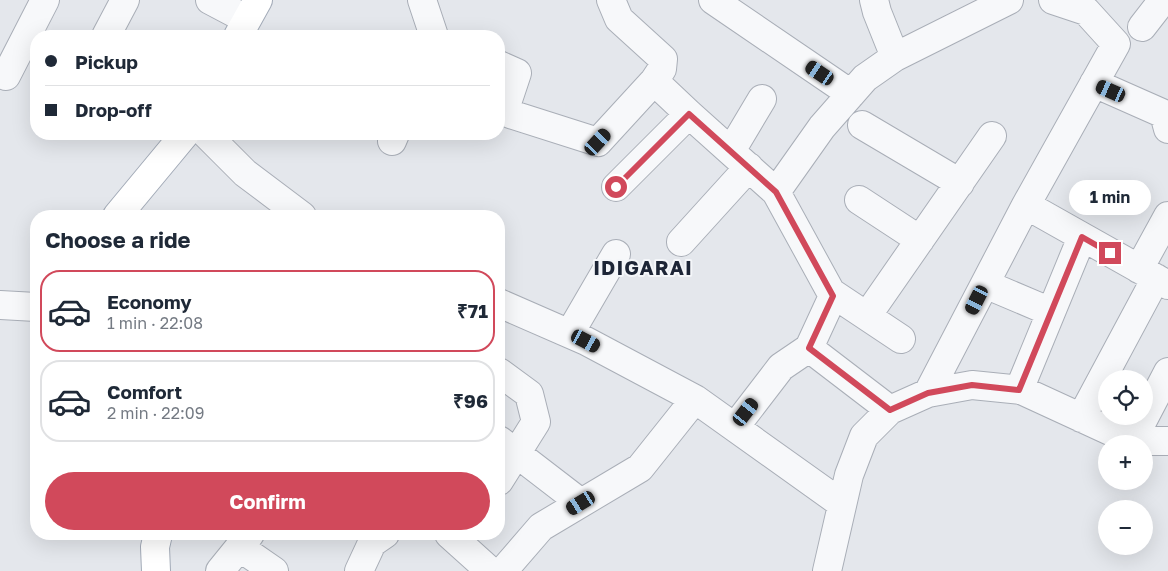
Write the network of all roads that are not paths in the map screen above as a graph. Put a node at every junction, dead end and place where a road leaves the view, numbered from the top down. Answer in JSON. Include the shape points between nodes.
{"nodes":[{"id":1,"x":45,"y":0,"type":"edge"},
{"id":2,"x":125,"y":0,"type":"edge"},
{"id":3,"x":210,"y":0,"type":"edge"},
{"id":4,"x":422,"y":0,"type":"edge"},
{"id":5,"x":611,"y":0,"type":"edge"},
{"id":6,"x":713,"y":0,"type":"edge"},
{"id":7,"x":874,"y":0,"type":"edge"},
{"id":8,"x":1053,"y":0,"type":"edge"},
{"id":9,"x":1163,"y":0,"type":"edge"},
{"id":10,"x":1005,"y":1,"type":"edge"},
{"id":11,"x":1090,"y":5,"type":"edge"},
{"id":12,"x":247,"y":18,"type":"edge"},
{"id":13,"x":1142,"y":27,"type":"dead end"},
{"id":14,"x":109,"y":30,"type":"edge"},
{"id":15,"x":432,"y":30,"type":"edge"},
{"id":16,"x":895,"y":57,"type":"junction"},
{"id":17,"x":505,"y":68,"type":"edge"},
{"id":18,"x":6,"y":76,"type":"dead end"},
{"id":19,"x":654,"y":81,"type":"junction"},
{"id":20,"x":1094,"y":83,"type":"junction"},
{"id":21,"x":851,"y":94,"type":"junction"},
{"id":22,"x":762,"y":98,"type":"dead end"},
{"id":23,"x":505,"y":106,"type":"edge"},
{"id":24,"x":505,"y":110,"type":"edge"},
{"id":25,"x":689,"y":114,"type":"junction"},
{"id":26,"x":1167,"y":117,"type":"edge"},
{"id":27,"x":862,"y":125,"type":"dead end"},
{"id":28,"x":992,"y":136,"type":"dead end"},
{"id":29,"x":180,"y":140,"type":"edge"},
{"id":30,"x":212,"y":140,"type":"edge"},
{"id":31,"x":740,"y":159,"type":"junction"},
{"id":32,"x":960,"y":183,"type":"junction"},
{"id":33,"x":616,"y":187,"type":"dead end"},
{"id":34,"x":776,"y":192,"type":"junction"},
{"id":35,"x":859,"y":200,"type":"dead end"},
{"id":36,"x":1026,"y":205,"type":"junction"},
{"id":37,"x":122,"y":210,"type":"edge"},
{"id":38,"x":293,"y":210,"type":"edge"},
{"id":39,"x":1168,"y":216,"type":"edge"},
{"id":40,"x":1082,"y":237,"type":"junction"},
{"id":41,"x":920,"y":240,"type":"junction"},
{"id":42,"x":681,"y":242,"type":"dead end"},
{"id":43,"x":616,"y":254,"type":"dead end"},
{"id":44,"x":1154,"y":278,"type":"edge"},
{"id":45,"x":985,"y":284,"type":"junction"},
{"id":46,"x":832,"y":293,"type":"junction"},
{"id":47,"x":0,"y":305,"type":"edge"},
{"id":48,"x":505,"y":305,"type":"edge"},
{"id":49,"x":30,"y":307,"type":"edge"},
{"id":50,"x":1051,"y":312,"type":"junction"},
{"id":51,"x":867,"y":316,"type":"junction"},
{"id":52,"x":570,"y":334,"type":"junction"},
{"id":53,"x":901,"y":338,"type":"dead end"},
{"id":54,"x":809,"y":348,"type":"junction"},
{"id":55,"x":1168,"y":372,"type":"edge"},
{"id":56,"x":505,"y":376,"type":"edge"},
{"id":57,"x":1019,"y":390,"type":"junction"},
{"id":58,"x":928,"y":393,"type":"junction"},
{"id":59,"x":695,"y":398,"type":"junction"},
{"id":60,"x":890,"y":410,"type":"junction"},
{"id":61,"x":1081,"y":418,"type":"junction"},
{"id":62,"x":735,"y":427,"type":"junction"},
{"id":63,"x":1119,"y":435,"type":"edge"},
{"id":64,"x":1135,"y":435,"type":"edge"},
{"id":65,"x":1153,"y":441,"type":"edge"},
{"id":66,"x":1168,"y":441,"type":"edge"},
{"id":67,"x":507,"y":446,"type":"edge"},
{"id":68,"x":581,"y":503,"type":"junction"},
{"id":69,"x":842,"y":504,"type":"junction"},
{"id":70,"x":157,"y":540,"type":"edge"},
{"id":71,"x":245,"y":540,"type":"edge"},
{"id":72,"x":376,"y":540,"type":"edge"},
{"id":73,"x":455,"y":540,"type":"edge"},
{"id":74,"x":156,"y":571,"type":"edge"},
{"id":75,"x":220,"y":571,"type":"edge"},
{"id":76,"x":274,"y":571,"type":"edge"},
{"id":77,"x":359,"y":571,"type":"edge"},
{"id":78,"x":490,"y":571,"type":"edge"},
{"id":79,"x":503,"y":571,"type":"edge"},
{"id":80,"x":827,"y":571,"type":"edge"}],
"edges":[{"from":1,"to":18,"type":"street"},
{"from":2,"to":14,"type":"street"},
{"from":3,"to":12,"type":"street"},
{"from":4,"to":15,"type":"street"},
{"from":5,"to":19,"type":"street","via":[[619,19],[663,59],[662,69]]},
{"from":6,"to":21,"type":"street"},
{"from":7,"to":16,"type":"street"},
{"from":8,"to":11,"type":"street"},
{"from":9,"to":13,"type":"street"},
{"from":10,"to":16,"type":"street"},
{"from":11,"to":20,"type":"street","via":[[1116,44]]},
{"from":16,"to":21,"type":"street","via":[[865,78]]},
{"from":17,"to":23,"type":"street","via":[[517,73]]},
{"from":19,"to":24,"type":"street","via":[[598,142]]},
{"from":19,"to":25,"type":"street"},
{"from":20,"to":26,"type":"street"},
{"from":20,"to":36,"type":"street"},
{"from":21,"to":34,"type":"street","via":[[822,127]]},
{"from":22,"to":31,"type":"street"},
{"from":25,"to":31,"type":"street"},
{"from":25,"to":33,"type":"street"},
{"from":27,"to":32,"type":"street"},
{"from":28,"to":32,"type":"street"},
{"from":29,"to":37,"type":"main road"},
{"from":30,"to":38,"type":"street","via":[[245,173]]},
{"from":31,"to":34,"type":"street"},
{"from":31,"to":42,"type":"street"},
{"from":32,"to":41,"type":"street"},
{"from":34,"to":46,"type":"street"},
{"from":35,"to":41,"type":"street"},
{"from":36,"to":40,"type":"street"},
{"from":36,"to":45,"type":"street"},
{"from":39,"to":44,"type":"street"},
{"from":40,"to":44,"type":"street"},
{"from":40,"to":50,"type":"street"},
{"from":41,"to":51,"type":"street"},
{"from":43,"to":52,"type":"street"},
{"from":44,"to":61,"type":"street"},
{"from":45,"to":50,"type":"street"},
{"from":45,"to":58,"type":"street"},
{"from":46,"to":51,"type":"street"},
{"from":46,"to":54,"type":"street"},
{"from":47,"to":49,"type":"street"},
{"from":48,"to":52,"type":"street"},
{"from":50,"to":57,"type":"street"},
{"from":51,"to":53,"type":"street"},
{"from":52,"to":59,"type":"street"},
{"from":54,"to":60,"type":"street"},
{"from":54,"to":62,"type":"street","via":[[781,367]]},
{"from":55,"to":64,"type":"street"},
{"from":56,"to":67,"type":"street","via":[[529,394],[536,422]]},
{"from":57,"to":58,"type":"street","via":[[972,385]]},
{"from":57,"to":61,"type":"street"},
{"from":58,"to":60,"type":"street"},
{"from":59,"to":62,"type":"street"},
{"from":59,"to":68,"type":"street","via":[[640,468]]},
{"from":60,"to":69,"type":"street","via":[[864,436]]},
{"from":61,"to":63,"type":"street"},
{"from":62,"to":69,"type":"street"},
{"from":65,"to":66,"type":"street"},
{"from":67,"to":68,"type":"street"},
{"from":68,"to":79,"type":"street","via":[[541,527]]},
{"from":69,"to":80,"type":"street"},
{"from":70,"to":74,"type":"main road"},
{"from":71,"to":75,"type":"street"},
{"from":71,"to":76,"type":"street"},
{"from":72,"to":77,"type":"street"},
{"from":73,"to":78,"type":"street"}]}
